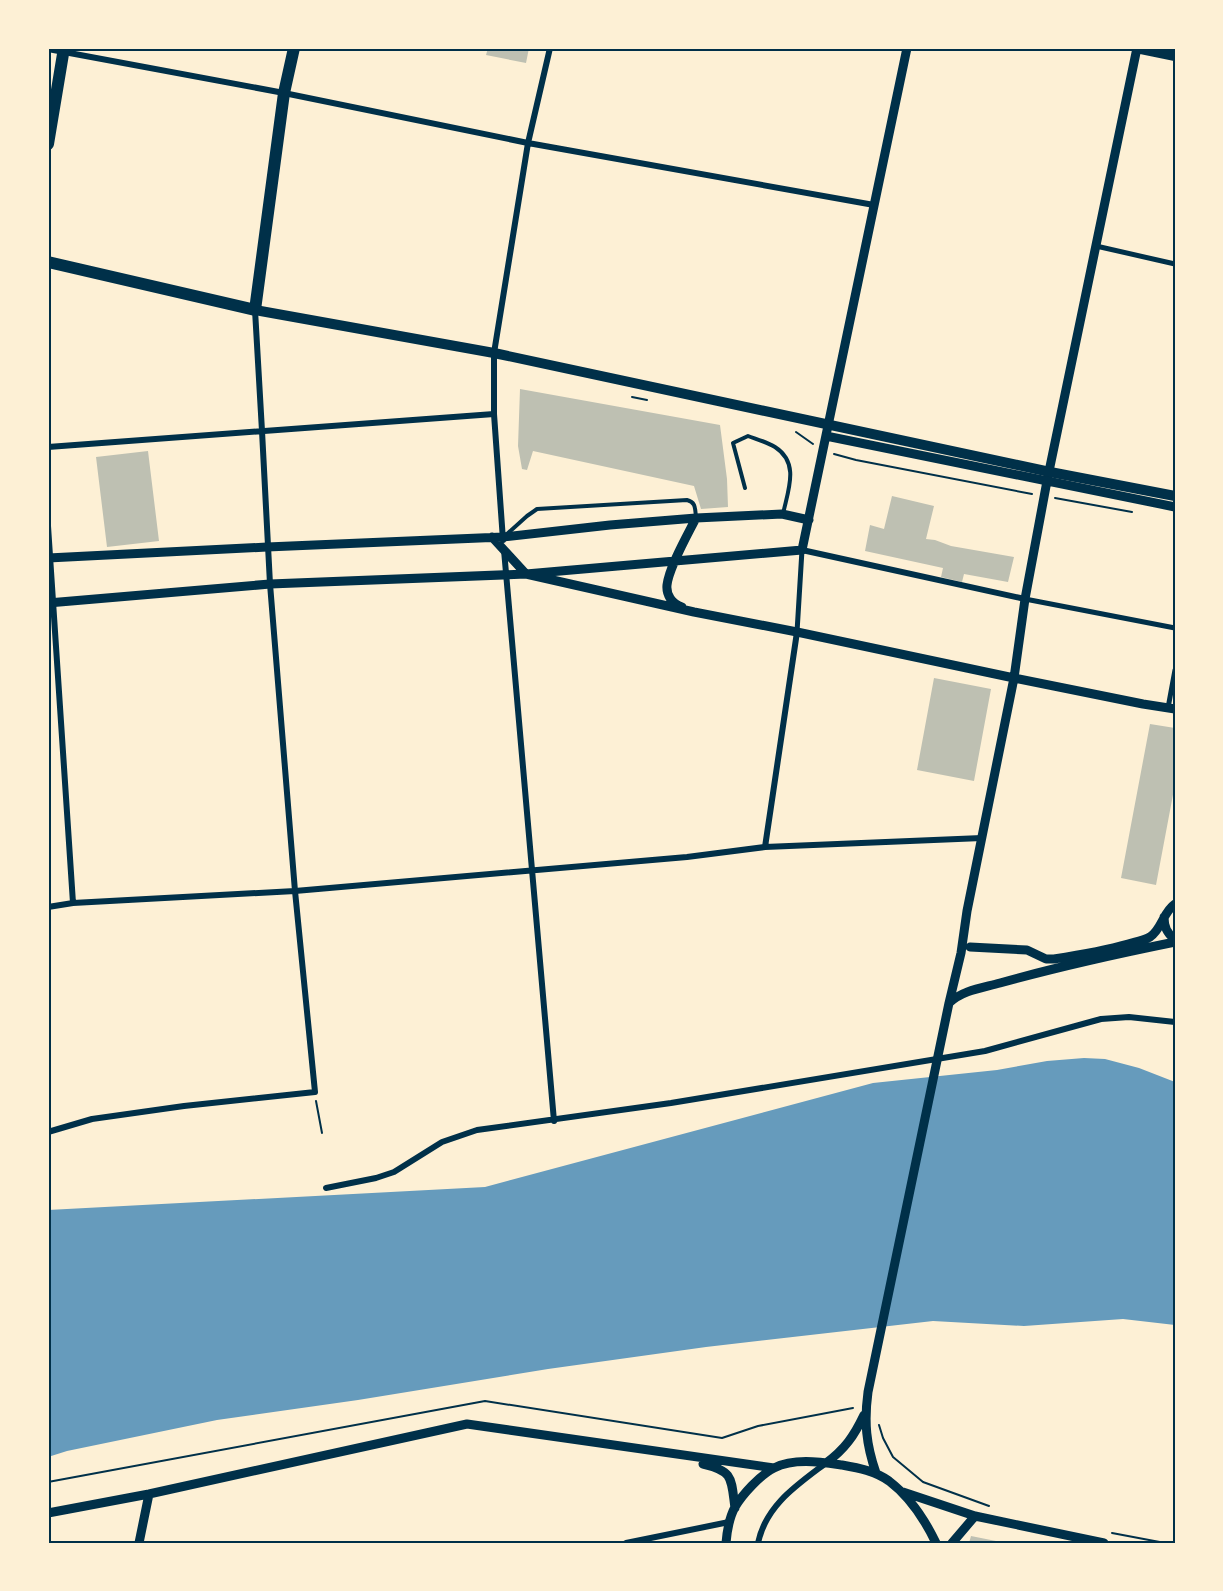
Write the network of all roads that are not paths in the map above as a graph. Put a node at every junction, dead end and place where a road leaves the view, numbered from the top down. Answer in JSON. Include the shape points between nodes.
{"nodes":[{"id":1,"x":294,"y":48,"type":"edge"},
{"id":2,"x":550,"y":48,"type":"edge"},
{"id":3,"x":907,"y":48,"type":"edge"},
{"id":4,"x":1137,"y":48,"type":"edge"},
{"id":5,"x":48,"y":49,"type":"edge"},
{"id":6,"x":64,"y":50,"type":"edge"},
{"id":7,"x":1175,"y":56,"type":"edge"},
{"id":8,"x":284,"y":93,"type":"junction"},
{"id":9,"x":528,"y":143,"type":"junction"},
{"id":10,"x":48,"y":144,"type":"edge"},
{"id":11,"x":874,"y":205,"type":"junction"},
{"id":12,"x":1096,"y":246,"type":"junction"},
{"id":13,"x":48,"y":262,"type":"edge"},
{"id":14,"x":1175,"y":264,"type":"edge"},
{"id":15,"x":255,"y":310,"type":"junction"},
{"id":16,"x":494,"y":353,"type":"junction"},
{"id":17,"x":494,"y":414,"type":"junction"},
{"id":18,"x":829,"y":424,"type":"junction"},
{"id":19,"x":262,"y":431,"type":"junction"},
{"id":20,"x":826,"y":436,"type":"junction"},
{"id":21,"x":48,"y":447,"type":"edge"},
{"id":22,"x":1048,"y":476,"type":"junction"},
{"id":23,"x":746,"y":488,"type":"dead end"},
{"id":24,"x":1175,"y":496,"type":"edge"},
{"id":25,"x":1175,"y":507,"type":"edge"},
{"id":26,"x":783,"y":514,"type":"junction"},
{"id":27,"x":696,"y":518,"type":"junction"},
{"id":28,"x":809,"y":520,"type":"junction"},
{"id":29,"x":48,"y":526,"type":"edge"},
{"id":30,"x":492,"y":537,"type":"junction"},
{"id":31,"x":503,"y":537,"type":"junction"},
{"id":32,"x":267,"y":547,"type":"junction"},
{"id":33,"x":503,"y":549,"type":"junction"},
{"id":34,"x":802,"y":550,"type":"junction"},
{"id":35,"x":49,"y":558,"type":"edge"},
{"id":36,"x":675,"y":560,"type":"junction"},
{"id":37,"x":506,"y":574,"type":"junction"},
{"id":38,"x":526,"y":574,"type":"junction"},
{"id":39,"x":270,"y":584,"type":"junction"},
{"id":40,"x":1025,"y":598,"type":"junction"},
{"id":41,"x":50,"y":603,"type":"edge"},
{"id":42,"x":694,"y":612,"type":"junction"},
{"id":43,"x":1175,"y":628,"type":"edge"},
{"id":44,"x":797,"y":632,"type":"junction"},
{"id":45,"x":1175,"y":670,"type":"edge"},
{"id":46,"x":1014,"y":678,"type":"junction"},
{"id":47,"x":1171,"y":709,"type":"edge"},
{"id":48,"x":982,"y":838,"type":"junction"},
{"id":49,"x":765,"y":847,"type":"junction"},
{"id":50,"x":532,"y":870,"type":"junction"},
{"id":51,"x":295,"y":891,"type":"junction"},
{"id":52,"x":1175,"y":894,"type":"edge"},
{"id":53,"x":74,"y":903,"type":"junction"},
{"id":54,"x":1173,"y":905,"type":"edge"},
{"id":55,"x":48,"y":907,"type":"edge"},
{"id":56,"x":1164,"y":917,"type":"junction"},
{"id":57,"x":963,"y":939,"type":"junction"},
{"id":58,"x":1175,"y":941,"type":"edge"},
{"id":59,"x":970,"y":947,"type":"junction"},
{"id":60,"x":1025,"y":950,"type":"junction"},
{"id":61,"x":961,"y":953,"type":"junction"},
{"id":62,"x":1031,"y":974,"type":"junction"},
{"id":63,"x":953,"y":984,"type":"junction"},
{"id":64,"x":966,"y":993,"type":"junction"},
{"id":65,"x":948,"y":1008,"type":"junction"},
{"id":66,"x":1175,"y":1022,"type":"edge"},
{"id":67,"x":554,"y":1120,"type":"junction"},
{"id":68,"x":48,"y":1132,"type":"edge"},
{"id":69,"x":326,"y":1188,"type":"dead end"},
{"id":70,"x":865,"y":1410,"type":"junction"},
{"id":71,"x":642,"y":1449,"type":"junction"},
{"id":72,"x":826,"y":1463,"type":"junction"},
{"id":73,"x":774,"y":1468,"type":"junction"},
{"id":74,"x":876,"y":1473,"type":"junction"},
{"id":75,"x":902,"y":1491,"type":"junction"},
{"id":76,"x":149,"y":1494,"type":"junction"},
{"id":77,"x":735,"y":1508,"type":"junction"},
{"id":78,"x":48,"y":1513,"type":"edge"},
{"id":79,"x":975,"y":1516,"type":"junction"},
{"id":80,"x":729,"y":1522,"type":"junction"},
{"id":81,"x":139,"y":1543,"type":"edge"},
{"id":82,"x":626,"y":1543,"type":"edge"},
{"id":83,"x":726,"y":1543,"type":"edge"},
{"id":84,"x":758,"y":1543,"type":"edge"},
{"id":85,"x":936,"y":1543,"type":"edge"},
{"id":86,"x":952,"y":1543,"type":"edge"},
{"id":87,"x":1104,"y":1543,"type":"edge"}],
"edges":[{"from":1,"to":8,"type":"main road"},
{"from":2,"to":9,"type":"street"},
{"from":3,"to":11,"type":"street"},
{"from":4,"to":7,"type":"main road"},
{"from":4,"to":12,"type":"street"},
{"from":5,"to":6,"type":"street"},
{"from":6,"to":8,"type":"street"},
{"from":6,"to":10,"type":"main road"},
{"from":8,"to":9,"type":"street"},
{"from":8,"to":15,"type":"main road"},
{"from":9,"to":11,"type":"street"},
{"from":9,"to":16,"type":"street"},
{"from":11,"to":18,"type":"street"},
{"from":12,"to":14,"type":"street"},
{"from":12,"to":22,"type":"street"},
{"from":13,"to":15,"type":"main road"},
{"from":15,"to":16,"type":"main road"},
{"from":15,"to":19,"type":"street"},
{"from":16,"to":17,"type":"street"},
{"from":16,"to":18,"type":"main road"},
{"from":17,"to":19,"type":"street"},
{"from":17,"to":31,"type":"street"},
{"from":18,"to":20,"type":"street"},
{"from":18,"to":22,"type":"main road"},
{"from":19,"to":21,"type":"street"},
{"from":19,"to":32,"type":"street"},
{"from":20,"to":22,"type":"street"},
{"from":20,"to":28,"type":"street"},
{"from":22,"to":24,"type":"main road"},
{"from":22,"to":25,"type":"street"},
{"from":22,"to":40,"type":"street"},
{"from":23,"to":26,"type":"lane","via":[[733,443],[748,436],[774,446],[787,457],[791,470]]},
{"from":26,"to":27,"type":"street"},
{"from":26,"to":28,"type":"street"},
{"from":27,"to":31,"type":"street"},
{"from":27,"to":31,"type":"lane","via":[[696,506],[687,500],[537,509]]},
{"from":27,"to":36,"type":"street"},
{"from":28,"to":34,"type":"street"},
{"from":29,"to":35,"type":"street"},
{"from":30,"to":31,"type":"street"},
{"from":30,"to":32,"type":"street"},
{"from":30,"to":33,"type":"street"},
{"from":31,"to":33,"type":"street"},
{"from":32,"to":35,"type":"street"},
{"from":32,"to":39,"type":"street"},
{"from":33,"to":37,"type":"street"},
{"from":33,"to":38,"type":"street"},
{"from":34,"to":36,"type":"street"},
{"from":34,"to":40,"type":"street"},
{"from":34,"to":44,"type":"street"},
{"from":35,"to":41,"type":"street"},
{"from":36,"to":38,"type":"street"},
{"from":36,"to":42,"type":"street","via":[[667,585],[669,597],[675,605]]},
{"from":37,"to":38,"type":"street"},
{"from":37,"to":39,"type":"street"},
{"from":37,"to":50,"type":"street"},
{"from":38,"to":42,"type":"street"},
{"from":39,"to":41,"type":"street"},
{"from":39,"to":51,"type":"street"},
{"from":40,"to":43,"type":"street"},
{"from":40,"to":46,"type":"street"},
{"from":41,"to":53,"type":"street"},
{"from":42,"to":44,"type":"street"},
{"from":44,"to":46,"type":"street"},
{"from":44,"to":49,"type":"street"},
{"from":45,"to":47,"type":"street"},
{"from":46,"to":47,"type":"street"},
{"from":46,"to":48,"type":"street"},
{"from":48,"to":49,"type":"street"},
{"from":48,"to":57,"type":"street"},
{"from":49,"to":50,"type":"street"},
{"from":50,"to":51,"type":"street"},
{"from":50,"to":67,"type":"street"},
{"from":51,"to":53,"type":"street"},
{"from":51,"to":68,"type":"street","via":[[315,1092],[92,1119]]},
{"from":52,"to":54,"type":"street"},
{"from":53,"to":55,"type":"street"},
{"from":54,"to":56,"type":"street"},
{"from":56,"to":58,"type":"street","via":[[1166,930]]},
{"from":56,"to":60,"type":"street","via":[[1151,936],[1114,948],[1054,959]]},
{"from":57,"to":59,"type":"street"},
{"from":57,"to":61,"type":"street"},
{"from":58,"to":62,"type":"street"},
{"from":59,"to":60,"type":"street"},
{"from":59,"to":61,"type":"street"},
{"from":60,"to":62,"type":"street","via":[[1037,962]]},
{"from":61,"to":63,"type":"street"},
{"from":62,"to":64,"type":"street"},
{"from":63,"to":64,"type":"street","via":[[957,991]]},
{"from":63,"to":65,"type":"street"},
{"from":64,"to":65,"type":"street","via":[[955,997]]},
{"from":65,"to":70,"type":"street"},
{"from":66,"to":67,"type":"street","via":[[1129,1017],[1101,1019],[985,1051]]},
{"from":67,"to":69,"type":"street","via":[[477,1130],[442,1142],[394,1172]]},
{"from":70,"to":72,"type":"street","via":[[852,1438]]},
{"from":70,"to":74,"type":"street","via":[[868,1447]]},
{"from":71,"to":73,"type":"street"},
{"from":71,"to":76,"type":"street","via":[[466,1424]]},
{"from":71,"to":77,"type":"street","via":[[721,1468],[731,1479]]},
{"from":72,"to":73,"type":"street","via":[[793,1463]]},
{"from":72,"to":74,"type":"street"},
{"from":72,"to":84,"type":"street","via":[[772,1509]]},
{"from":73,"to":77,"type":"street","via":[[758,1480]]},
{"from":74,"to":75,"type":"street"},
{"from":75,"to":79,"type":"street"},
{"from":75,"to":85,"type":"street"},
{"from":76,"to":78,"type":"street"},
{"from":76,"to":81,"type":"street"},
{"from":77,"to":80,"type":"street"},
{"from":79,"to":86,"type":"street"},
{"from":79,"to":87,"type":"street"},
{"from":80,"to":82,"type":"street"},
{"from":80,"to":83,"type":"street"}]}
